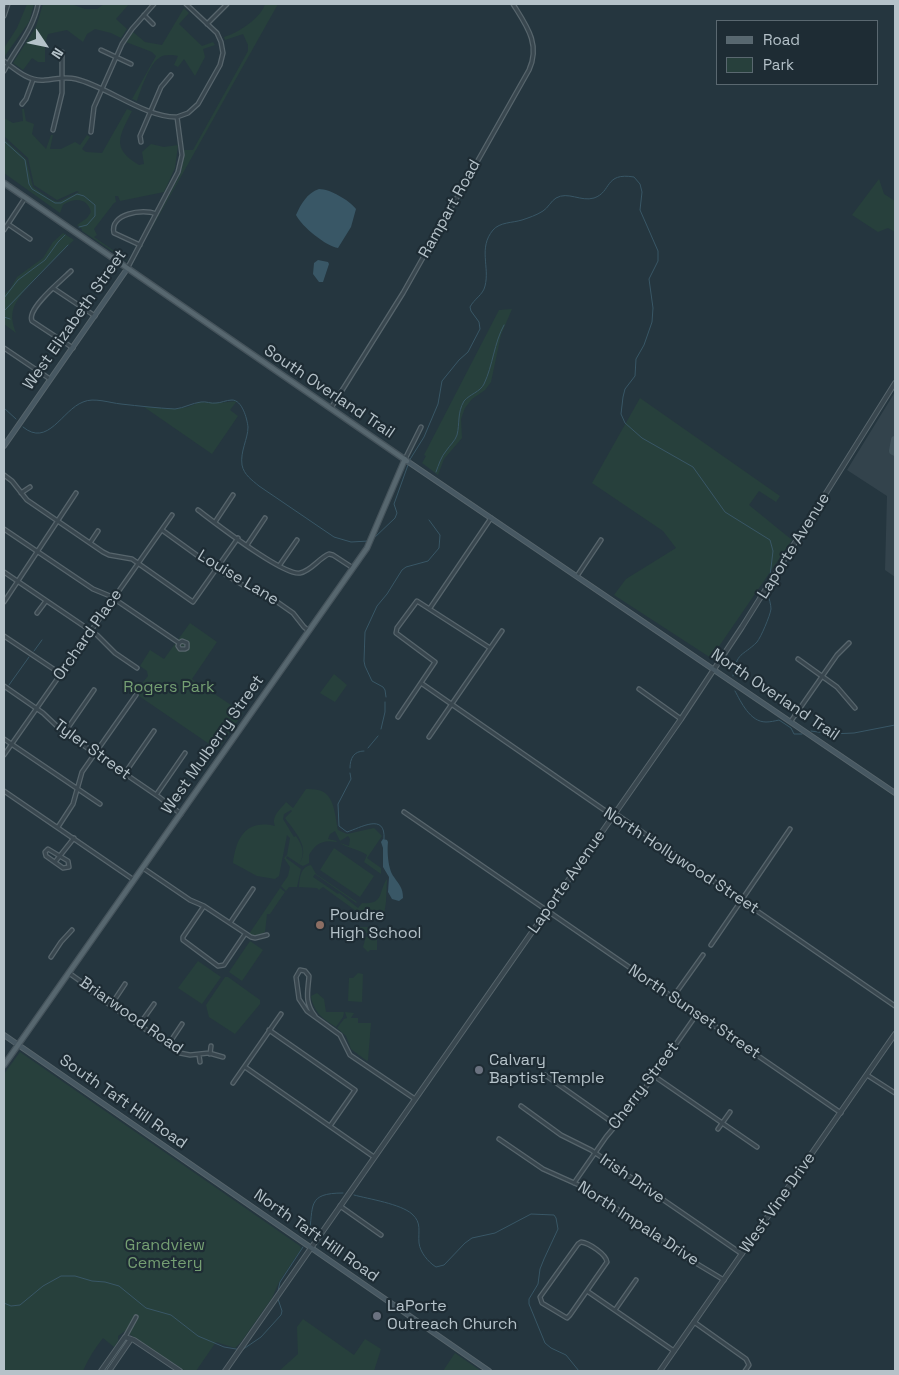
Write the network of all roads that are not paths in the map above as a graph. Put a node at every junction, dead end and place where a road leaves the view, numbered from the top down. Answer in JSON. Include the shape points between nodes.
{"nodes":[{"id":1,"x":8,"y":4,"type":"edge"},
{"id":2,"x":38,"y":4,"type":"edge"},
{"id":3,"x":154,"y":4,"type":"edge"},
{"id":4,"x":186,"y":4,"type":"edge"},
{"id":5,"x":227,"y":4,"type":"edge"},
{"id":6,"x":513,"y":4,"type":"edge"},
{"id":7,"x":144,"y":15,"type":"junction"},
{"id":8,"x":4,"y":16,"type":"edge"},
{"id":9,"x":153,"y":24,"type":"dead end"},
{"id":10,"x":207,"y":24,"type":"junction"},
{"id":11,"x":101,"y":50,"type":"dead end"},
{"id":12,"x":62,"y":52,"type":"dead end"},
{"id":13,"x":116,"y":58,"type":"junction"},
{"id":14,"x":5,"y":63,"type":"edge"},
{"id":15,"x":131,"y":64,"type":"dead end"},
{"id":16,"x":4,"y":71,"type":"edge"},
{"id":17,"x":171,"y":75,"type":"dead end"},
{"id":18,"x":62,"y":77,"type":"junction"},
{"id":19,"x":34,"y":80,"type":"junction"},
{"id":20,"x":101,"y":90,"type":"junction"},
{"id":21,"x":22,"y":104,"type":"dead end"},
{"id":22,"x":150,"y":111,"type":"junction"},
{"id":23,"x":177,"y":117,"type":"junction"},
{"id":24,"x":53,"y":130,"type":"dead end"},
{"id":25,"x":91,"y":132,"type":"dead end"},
{"id":26,"x":141,"y":142,"type":"dead end"},
{"id":27,"x":4,"y":183,"type":"edge"},
{"id":28,"x":26,"y":198,"type":"junction"},
{"id":29,"x":156,"y":214,"type":"junction"},
{"id":30,"x":8,"y":224,"type":"junction"},
{"id":31,"x":4,"y":230,"type":"edge"},
{"id":32,"x":30,"y":239,"type":"dead end"},
{"id":33,"x":140,"y":245,"type":"junction"},
{"id":34,"x":127,"y":270,"type":"junction"},
{"id":35,"x":71,"y":271,"type":"dead end"},
{"id":36,"x":53,"y":288,"type":"junction"},
{"id":37,"x":95,"y":316,"type":"junction"},
{"id":38,"x":4,"y":348,"type":"edge"},
{"id":39,"x":72,"y":348,"type":"junction"},
{"id":40,"x":50,"y":379,"type":"junction"},
{"id":41,"x":895,"y":383,"type":"edge"},
{"id":42,"x":330,"y":408,"type":"junction"},
{"id":43,"x":421,"y":427,"type":"dead end"},
{"id":44,"x":4,"y":446,"type":"edge"},
{"id":45,"x":408,"y":461,"type":"junction"},
{"id":46,"x":4,"y":475,"type":"edge"},
{"id":47,"x":30,"y":487,"type":"dead end"},
{"id":48,"x":21,"y":493,"type":"junction"},
{"id":49,"x":76,"y":493,"type":"dead end"},
{"id":50,"x":233,"y":495,"type":"dead end"},
{"id":51,"x":198,"y":510,"type":"dead end"},
{"id":52,"x":172,"y":515,"type":"dead end"},
{"id":53,"x":265,"y":518,"type":"dead end"},
{"id":54,"x":492,"y":518,"type":"junction"},
{"id":55,"x":57,"y":521,"type":"junction"},
{"id":56,"x":215,"y":522,"type":"junction"},
{"id":57,"x":4,"y":529,"type":"edge"},
{"id":58,"x":162,"y":530,"type":"junction"},
{"id":59,"x":98,"y":531,"type":"dead end"},
{"id":60,"x":238,"y":538,"type":"junction"},
{"id":61,"x":297,"y":540,"type":"dead end"},
{"id":62,"x":600,"y":540,"type":"dead end"},
{"id":63,"x":90,"y":543,"type":"junction"},
{"id":64,"x":247,"y":545,"type":"junction"},
{"id":65,"x":37,"y":551,"type":"junction"},
{"id":66,"x":138,"y":564,"type":"junction"},
{"id":67,"x":279,"y":566,"type":"junction"},
{"id":68,"x":353,"y":568,"type":"junction"},
{"id":69,"x":216,"y":569,"type":"junction"},
{"id":70,"x":4,"y":572,"type":"edge"},
{"id":71,"x":577,"y":576,"type":"junction"},
{"id":72,"x":17,"y":581,"type":"junction"},
{"id":73,"x":114,"y":598,"type":"junction"},
{"id":74,"x":46,"y":601,"type":"junction"},
{"id":75,"x":4,"y":602,"type":"edge"},
{"id":76,"x":430,"y":608,"type":"junction"},
{"id":77,"x":37,"y":613,"type":"dead end"},
{"id":78,"x":641,"y":619,"type":"joint"},
{"id":79,"x":91,"y":631,"type":"junction"},
{"id":80,"x":309,"y":631,"type":"junction"},
{"id":81,"x":502,"y":631,"type":"dead end"},
{"id":82,"x":4,"y":636,"type":"edge"},
{"id":83,"x":179,"y":643,"type":"dead end"},
{"id":84,"x":849,"y":643,"type":"dead end"},
{"id":85,"x":490,"y":648,"type":"junction"},
{"id":86,"x":798,"y":659,"type":"dead end"},
{"id":87,"x":137,"y":668,"type":"dead end"},
{"id":88,"x":714,"y":670,"type":"junction"},
{"id":89,"x":61,"y":674,"type":"junction"},
{"id":90,"x":822,"y":675,"type":"junction"},
{"id":91,"x":421,"y":683,"type":"junction"},
{"id":92,"x":4,"y":686,"type":"edge"},
{"id":93,"x":639,"y":689,"type":"dead end"},
{"id":94,"x":94,"y":690,"type":"dead end"},
{"id":95,"x":136,"y":695,"type":"dead end"},
{"id":96,"x":452,"y":704,"type":"junction"},
{"id":97,"x":855,"y":708,"type":"dead end"},
{"id":98,"x":36,"y":709,"type":"junction"},
{"id":99,"x":398,"y":717,"type":"dead end"},
{"id":100,"x":681,"y":719,"type":"junction"},
{"id":101,"x":791,"y":721,"type":"junction"},
{"id":102,"x":154,"y":731,"type":"dead end"},
{"id":103,"x":64,"y":732,"type":"junction"},
{"id":104,"x":429,"y":737,"type":"dead end"},
{"id":105,"x":4,"y":739,"type":"edge"},
{"id":106,"x":11,"y":744,"type":"junction"},
{"id":107,"x":95,"y":753,"type":"junction"},
{"id":108,"x":185,"y":753,"type":"dead end"},
{"id":109,"x":4,"y":755,"type":"edge"},
{"id":110,"x":125,"y":774,"type":"junction"},
{"id":111,"x":77,"y":788,"type":"junction"},
{"id":112,"x":4,"y":792,"type":"edge"},
{"id":113,"x":895,"y":792,"type":"edge"},
{"id":114,"x":156,"y":795,"type":"junction"},
{"id":115,"x":100,"y":804,"type":"dead end"},
{"id":116,"x":404,"y":812,"type":"dead end"},
{"id":117,"x":181,"y":814,"type":"junction"},
{"id":118,"x":614,"y":816,"type":"junction"},
{"id":119,"x":58,"y":827,"type":"junction"},
{"id":120,"x":790,"y":828,"type":"dead end"},
{"id":121,"x":74,"y":838,"type":"junction"},
{"id":122,"x":60,"y":855,"type":"junction"},
{"id":123,"x":55,"y":862,"type":"junction"},
{"id":124,"x":143,"y":868,"type":"junction"},
{"id":125,"x":134,"y":880,"type":"junction"},
{"id":126,"x":252,"y":889,"type":"dead end"},
{"id":127,"x":741,"y":900,"type":"junction"},
{"id":128,"x":204,"y":906,"type":"junction"},
{"id":129,"x":547,"y":911,"type":"junction"},
{"id":130,"x":230,"y":923,"type":"junction"},
{"id":131,"x":72,"y":930,"type":"dead end"},
{"id":132,"x":245,"y":934,"type":"junction"},
{"id":133,"x":267,"y":935,"type":"dead end"},
{"id":134,"x":711,"y":945,"type":"dead end"},
{"id":135,"x":703,"y":955,"type":"dead end"},
{"id":136,"x":50,"y":957,"type":"dead end"},
{"id":137,"x":69,"y":973,"type":"junction"},
{"id":138,"x":125,"y":984,"type":"dead end"},
{"id":139,"x":673,"y":997,"type":"junction"},
{"id":140,"x":154,"y":1004,"type":"dead end"},
{"id":141,"x":111,"y":1005,"type":"junction"},
{"id":142,"x":895,"y":1006,"type":"edge"},
{"id":143,"x":281,"y":1014,"type":"dead end"},
{"id":144,"x":697,"y":1014,"type":"junction"},
{"id":145,"x":315,"y":1016,"type":"junction"},
{"id":146,"x":182,"y":1024,"type":"dead end"},
{"id":147,"x":139,"y":1025,"type":"junction"},
{"id":148,"x":270,"y":1030,"type":"junction"},
{"id":149,"x":895,"y":1034,"type":"edge"},
{"id":150,"x":4,"y":1035,"type":"edge"},
{"id":151,"x":18,"y":1044,"type":"junction"},
{"id":152,"x":168,"y":1045,"type":"junction"},
{"id":153,"x":211,"y":1046,"type":"dead end"},
{"id":154,"x":199,"y":1054,"type":"junction"},
{"id":155,"x":210,"y":1054,"type":"junction"},
{"id":156,"x":223,"y":1057,"type":"dead end"},
{"id":157,"x":200,"y":1062,"type":"dead end"},
{"id":158,"x":4,"y":1065,"type":"edge"},
{"id":159,"x":245,"y":1067,"type":"junction"},
{"id":160,"x":867,"y":1074,"type":"junction"},
{"id":161,"x":545,"y":1076,"type":"dead end"},
{"id":162,"x":654,"y":1076,"type":"junction"},
{"id":163,"x":233,"y":1083,"type":"dead end"},
{"id":164,"x":895,"y":1094,"type":"edge"},
{"id":165,"x":415,"y":1099,"type":"junction"},
{"id":166,"x":521,"y":1106,"type":"dead end"},
{"id":167,"x":730,"y":1112,"type":"dead end"},
{"id":168,"x":841,"y":1113,"type":"junction"},
{"id":169,"x":723,"y":1123,"type":"junction"},
{"id":170,"x":616,"y":1125,"type":"junction"},
{"id":171,"x":330,"y":1126,"type":"junction"},
{"id":172,"x":718,"y":1129,"type":"dead end"},
{"id":173,"x":499,"y":1139,"type":"dead end"},
{"id":174,"x":757,"y":1147,"type":"dead end"},
{"id":175,"x":595,"y":1153,"type":"junction"},
{"id":176,"x":374,"y":1157,"type":"junction"},
{"id":177,"x":574,"y":1183,"type":"junction"},
{"id":178,"x":228,"y":1190,"type":"joint"},
{"id":179,"x":340,"y":1206,"type":"junction"},
{"id":180,"x":382,"y":1235,"type":"dead end"},
{"id":181,"x":311,"y":1247,"type":"junction"},
{"id":182,"x":742,"y":1254,"type":"junction"},
{"id":183,"x":636,"y":1280,"type":"dead end"},
{"id":184,"x":724,"y":1280,"type":"junction"},
{"id":185,"x":587,"y":1291,"type":"junction"},
{"id":186,"x":615,"y":1310,"type":"junction"},
{"id":187,"x":136,"y":1316,"type":"dead end"},
{"id":188,"x":694,"y":1322,"type":"junction"},
{"id":189,"x":125,"y":1337,"type":"junction"},
{"id":190,"x":131,"y":1338,"type":"junction"},
{"id":191,"x":674,"y":1351,"type":"junction"},
{"id":192,"x":100,"y":1371,"type":"edge"},
{"id":193,"x":109,"y":1371,"type":"edge"},
{"id":194,"x":180,"y":1371,"type":"edge"},
{"id":195,"x":225,"y":1371,"type":"edge"},
{"id":196,"x":489,"y":1371,"type":"edge"},
{"id":197,"x":660,"y":1371,"type":"edge"},
{"id":198,"x":746,"y":1371,"type":"edge"}],
"edges":[{"from":1,"to":8,"type":"street"},
{"from":2,"to":14,"type":"street","via":[[33,23]]},
{"from":3,"to":7,"type":"street"},
{"from":4,"to":10,"type":"street"},
{"from":5,"to":10,"type":"street"},
{"from":6,"to":42,"type":"street","name":"Rampart Road","via":[[534,44],[529,70],[412,278]]},
{"from":7,"to":9,"type":"street"},
{"from":7,"to":13,"type":"street","via":[[125,37]]},
{"from":10,"to":23,"type":"street","via":[[221,42],[220,65],[198,104]]},
{"from":11,"to":13,"type":"street"},
{"from":12,"to":18,"type":"street"},
{"from":13,"to":15,"type":"street"},
{"from":13,"to":20,"type":"street"},
{"from":14,"to":16,"type":"street"},
{"from":14,"to":19,"type":"street"},
{"from":17,"to":22,"type":"street","via":[[161,87]]},
{"from":18,"to":19,"type":"street"},
{"from":18,"to":20,"type":"street","via":[[77,79]]},
{"from":18,"to":24,"type":"street","via":[[62,98]]},
{"from":19,"to":21,"type":"street"},
{"from":20,"to":22,"type":"street"},
{"from":20,"to":25,"type":"street","via":[[94,107]]},
{"from":22,"to":23,"type":"street","via":[[165,117]]},
{"from":22,"to":26,"type":"street","via":[[140,136]]},
{"from":23,"to":29,"type":"street","name":"West Elizabeth Street","via":[[180,163],[176,178]]},
{"from":27,"to":28,"type":"main road","name":"South Overland Trail"},
{"from":28,"to":30,"type":"street"},
{"from":28,"to":34,"type":"main road","name":"South Overland Trail"},
{"from":29,"to":33,"type":"street","name":"West Elizabeth Street"},
{"from":29,"to":33,"type":"street","via":[[146,211],[123,215],[117,220],[114,233]]},
{"from":30,"to":31,"type":"street"},
{"from":30,"to":32,"type":"street"},
{"from":33,"to":34,"type":"street","name":"West Elizabeth Street"},
{"from":34,"to":37,"type":"main road","name":"West Elizabeth Street"},
{"from":34,"to":42,"type":"main road","name":"South Overland Trail"},
{"from":35,"to":36,"type":"street"},
{"from":36,"to":37,"type":"street"},
{"from":36,"to":39,"type":"street","via":[[30,317]]},
{"from":37,"to":39,"type":"main road","name":"West Elizabeth Street"},
{"from":38,"to":40,"type":"street"},
{"from":39,"to":40,"type":"main road","name":"West Elizabeth Street"},
{"from":40,"to":44,"type":"main road","name":"West Elizabeth Street"},
{"from":41,"to":88,"type":"street","name":"Laporte Avenue"},
{"from":42,"to":45,"type":"main road","name":"South Overland Trail"},
{"from":43,"to":45,"type":"street","name":"West Mulberry Street"},
{"from":45,"to":54,"type":"main road","name":"South Overland Trail"},
{"from":45,"to":68,"type":"main road","name":"West Mulberry Street","via":[[372,539]]},
{"from":46,"to":48,"type":"street"},
{"from":47,"to":48,"type":"street"},
{"from":48,"to":55,"type":"street"},
{"from":49,"to":55,"type":"street"},
{"from":50,"to":56,"type":"street"},
{"from":51,"to":56,"type":"street"},
{"from":52,"to":58,"type":"street","name":"Orchard Place"},
{"from":53,"to":64,"type":"street"},
{"from":54,"to":71,"type":"main road","name":"South Overland Trail"},
{"from":54,"to":76,"type":"street"},
{"from":55,"to":63,"type":"street"},
{"from":55,"to":65,"type":"street"},
{"from":56,"to":60,"type":"street"},
{"from":57,"to":65,"type":"street"},
{"from":58,"to":66,"type":"street","name":"Orchard Place"},
{"from":58,"to":69,"type":"street","name":"Louise Lane"},
{"from":59,"to":63,"type":"street"},
{"from":60,"to":64,"type":"street"},
{"from":60,"to":69,"type":"street"},
{"from":61,"to":67,"type":"street"},
{"from":62,"to":71,"type":"street"},
{"from":63,"to":66,"type":"street","via":[[106,554],[129,558]]},
{"from":64,"to":67,"type":"street"},
{"from":65,"to":72,"type":"street"},
{"from":65,"to":73,"type":"street","via":[[93,589]]},
{"from":66,"to":69,"type":"street","via":[[193,602]]},
{"from":66,"to":73,"type":"street","name":"Orchard Place"},
{"from":67,"to":68,"type":"street","via":[[300,573],[331,554]]},
{"from":68,"to":80,"type":"main road","name":"West Mulberry Street"},
{"from":69,"to":80,"type":"street","name":"Louise Lane","via":[[256,593],[275,600],[295,614]]},
{"from":70,"to":72,"type":"street"},
{"from":71,"to":78,"type":"main road","name":"South Overland Trail"},
{"from":72,"to":74,"type":"street"},
{"from":72,"to":75,"type":"street"},
{"from":73,"to":79,"type":"street","name":"Orchard Place"},
{"from":73,"to":83,"type":"street"},
{"from":74,"to":77,"type":"street"},
{"from":74,"to":79,"type":"street"},
{"from":76,"to":85,"type":"street"},
{"from":76,"to":91,"type":"street","via":[[417,600],[396,632],[434,662]]},
{"from":78,"to":88,"type":"main road","name":"North Overland Trail"},
{"from":79,"to":87,"type":"street"},
{"from":79,"to":89,"type":"street","name":"Orchard Place"},
{"from":80,"to":117,"type":"main road","name":"West Mulberry Street"},
{"from":81,"to":85,"type":"street"},
{"from":82,"to":89,"type":"street"},
{"from":84,"to":90,"type":"street"},
{"from":85,"to":96,"type":"street"},
{"from":86,"to":90,"type":"street"},
{"from":88,"to":100,"type":"street","name":"Laporte Avenue"},
{"from":88,"to":101,"type":"main road","name":"North Overland Trail"},
{"from":89,"to":98,"type":"street","name":"Orchard Place"},
{"from":90,"to":97,"type":"street","via":[[838,687]]},
{"from":90,"to":101,"type":"street"},
{"from":91,"to":96,"type":"street","name":"North Hollywood Street"},
{"from":91,"to":99,"type":"street"},
{"from":92,"to":98,"type":"street","name":"Tyler Street"},
{"from":93,"to":100,"type":"street"},
{"from":94,"to":103,"type":"street"},
{"from":95,"to":107,"type":"street"},
{"from":96,"to":104,"type":"street"},
{"from":96,"to":118,"type":"street","name":"North Hollywood Street"},
{"from":98,"to":103,"type":"street","name":"Tyler Street"},
{"from":98,"to":106,"type":"street","name":"Orchard Place"},
{"from":100,"to":118,"type":"street","name":"Laporte Avenue"},
{"from":101,"to":113,"type":"main road","name":"North Overland Trail"},
{"from":102,"to":110,"type":"street"},
{"from":103,"to":107,"type":"street","name":"Tyler Street"},
{"from":105,"to":106,"type":"street"},
{"from":106,"to":109,"type":"street","name":"Orchard Place"},
{"from":106,"to":111,"type":"street"},
{"from":107,"to":110,"type":"street","name":"Tyler Street"},
{"from":107,"to":111,"type":"street","via":[[80,775]]},
{"from":108,"to":114,"type":"street"},
{"from":110,"to":114,"type":"street","name":"Tyler Street"},
{"from":111,"to":115,"type":"street"},
{"from":111,"to":119,"type":"street","via":[[73,804]]},
{"from":112,"to":119,"type":"street"},
{"from":114,"to":117,"type":"street","name":"Tyler Street"},
{"from":116,"to":129,"type":"street","name":"North Sunset Street"},
{"from":117,"to":124,"type":"main road","name":"West Mulberry Street"},
{"from":118,"to":127,"type":"street","name":"North Hollywood Street"},
{"from":118,"to":129,"type":"street","name":"Laporte Avenue"},
{"from":119,"to":121,"type":"street"},
{"from":120,"to":127,"type":"street"},
{"from":121,"to":122,"type":"street"},
{"from":121,"to":125,"type":"street"},
{"from":122,"to":123,"type":"street"},
{"from":122,"to":123,"type":"street","via":[[69,862],[69,867],[64,868]]},
{"from":122,"to":123,"type":"street","via":[[50,849],[45,851],[46,856]]},
{"from":124,"to":125,"type":"main road","name":"West Mulberry Street"},
{"from":124,"to":128,"type":"street"},
{"from":125,"to":137,"type":"main road","name":"West Mulberry Street"},
{"from":126,"to":130,"type":"street"},
{"from":127,"to":134,"type":"street"},
{"from":127,"to":142,"type":"street","name":"North Hollywood Street"},
{"from":128,"to":130,"type":"street"},
{"from":128,"to":132,"type":"street","via":[[183,940],[218,966],[224,965]]},
{"from":129,"to":139,"type":"street","name":"North Sunset Street"},
{"from":129,"to":165,"type":"street","name":"Laporte Avenue"},
{"from":130,"to":132,"type":"street"},
{"from":131,"to":136,"type":"street"},
{"from":132,"to":133,"type":"street","via":[[255,938]]},
{"from":135,"to":139,"type":"street"},
{"from":137,"to":141,"type":"street","name":"Briarwood Road"},
{"from":137,"to":151,"type":"main road","name":"West Mulberry Street"},
{"from":138,"to":141,"type":"street"},
{"from":139,"to":144,"type":"street","name":"North Sunset Street"},
{"from":140,"to":147,"type":"street"},
{"from":141,"to":147,"type":"street","name":"Briarwood Road"},
{"from":143,"to":148,"type":"street"},
{"from":144,"to":162,"type":"street","name":"Cherry Street"},
{"from":144,"to":168,"type":"street","name":"North Sunset Street"},
{"from":145,"to":145,"type":"street","via":[[307,1000],[309,976],[300,970],[296,977],[299,999]]},
{"from":145,"to":165,"type":"street","via":[[340,1035],[350,1054]]},
{"from":146,"to":152,"type":"street"},
{"from":147,"to":152,"type":"street","name":"Briarwood Road"},
{"from":148,"to":159,"type":"street"},
{"from":148,"to":171,"type":"street","via":[[355,1090]]},
{"from":149,"to":160,"type":"street","name":"West Vine Drive"},
{"from":150,"to":151,"type":"main road","name":"South Taft Hill Road"},
{"from":151,"to":158,"type":"main road","name":"West Mulberry Street"},
{"from":151,"to":178,"type":"main road","name":"South Taft Hill Road"},
{"from":152,"to":154,"type":"street","name":"Briarwood Road","via":[[182,1054]]},
{"from":153,"to":155,"type":"street"},
{"from":154,"to":155,"type":"street","name":"Briarwood Road"},
{"from":154,"to":157,"type":"street"},
{"from":155,"to":156,"type":"street","name":"Briarwood Road"},
{"from":159,"to":163,"type":"street"},
{"from":159,"to":171,"type":"street"},
{"from":160,"to":164,"type":"street"},
{"from":160,"to":168,"type":"street","name":"West Vine Drive"},
{"from":161,"to":170,"type":"street"},
{"from":162,"to":169,"type":"street"},
{"from":162,"to":170,"type":"street","name":"Cherry Street"},
{"from":165,"to":176,"type":"street","name":"Laporte Avenue"},
{"from":166,"to":175,"type":"street","name":"Irish Drive","via":[[561,1135]]},
{"from":167,"to":169,"type":"street"},
{"from":168,"to":182,"type":"street","name":"West Vine Drive"},
{"from":169,"to":172,"type":"street"},
{"from":169,"to":174,"type":"street"},
{"from":170,"to":175,"type":"street","name":"Cherry Street"},
{"from":171,"to":176,"type":"street"},
{"from":173,"to":177,"type":"street","name":"North Impala Drive","via":[[543,1169]]},
{"from":175,"to":177,"type":"street","name":"Cherry Street"},
{"from":175,"to":182,"type":"street","name":"Irish Drive"},
{"from":176,"to":179,"type":"street","name":"Laporte Avenue"},
{"from":177,"to":184,"type":"street","name":"North Impala Drive","via":[[590,1190]]},
{"from":178,"to":181,"type":"main road","name":"North Taft Hill Road"},
{"from":179,"to":180,"type":"street"},
{"from":179,"to":181,"type":"street","name":"Laporte Avenue"},
{"from":181,"to":195,"type":"street","name":"Laporte Avenue"},
{"from":181,"to":196,"type":"main road","name":"North Taft Hill Road"},
{"from":182,"to":184,"type":"street","name":"West Vine Drive"},
{"from":183,"to":186,"type":"street"},
{"from":184,"to":188,"type":"street","name":"West Vine Drive"},
{"from":185,"to":185,"type":"street","via":[[566,1318],[540,1300],[581,1242],[587,1243],[607,1260]]},
{"from":185,"to":186,"type":"street"},
{"from":186,"to":191,"type":"street"},
{"from":187,"to":189,"type":"street"},
{"from":188,"to":191,"type":"street","name":"West Vine Drive"},
{"from":188,"to":198,"type":"street","via":[[746,1359]]},
{"from":189,"to":190,"type":"street"},
{"from":189,"to":192,"type":"street"},
{"from":190,"to":193,"type":"street"},
{"from":190,"to":194,"type":"street"},
{"from":191,"to":197,"type":"street","name":"West Vine Drive"}]}
